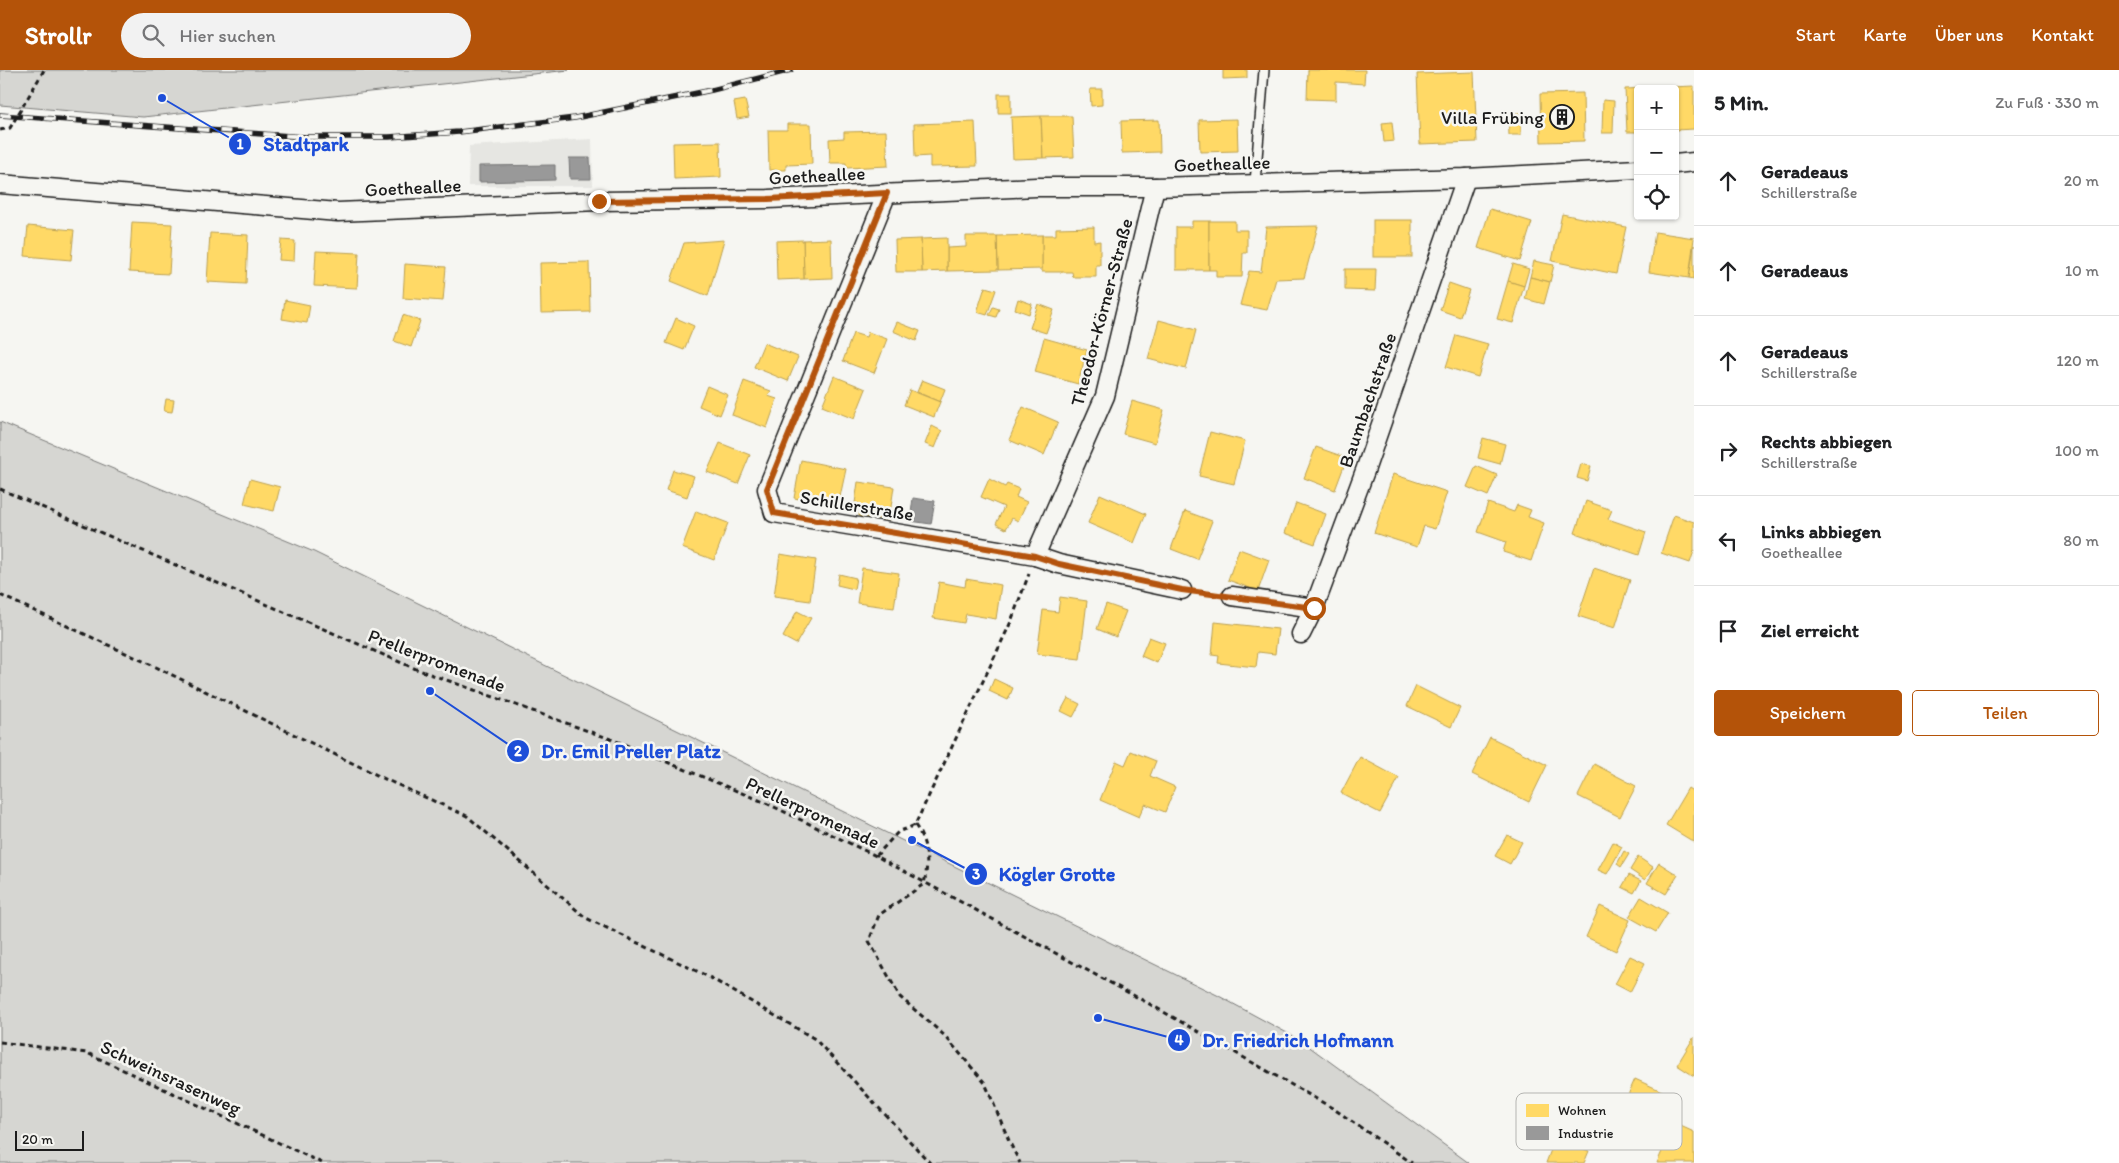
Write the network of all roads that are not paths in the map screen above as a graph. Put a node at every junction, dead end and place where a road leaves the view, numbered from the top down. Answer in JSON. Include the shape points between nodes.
{"nodes":[{"id":1,"x":1264,"y":70,"type":"edge"},
{"id":2,"x":1694,"y":162,"type":"edge"},
{"id":3,"x":1679,"y":164,"type":"edge"},
{"id":4,"x":1634,"y":168,"type":"edge"},
{"id":5,"x":1466,"y":178,"type":"junction"},
{"id":6,"x":1255,"y":183,"type":"junction"},
{"id":7,"x":0,"y":184,"type":"edge"},
{"id":8,"x":1155,"y":187,"type":"junction"},
{"id":9,"x":887,"y":193,"type":"junction"},
{"id":10,"x":1035,"y":556,"type":"junction"},
{"id":11,"x":1182,"y":590,"type":"road end"},
{"id":12,"x":1232,"y":596,"type":"road end"},
{"id":13,"x":1314,"y":608,"type":"junction"},
{"id":14,"x":1301,"y":634,"type":"dead end"}],
"edges":[{"from":1,"to":6,"type":"lane"},
{"from":2,"to":3,"type":"street"},
{"from":4,"to":5,"type":"street","name":"Goetheallee"},
{"from":5,"to":6,"type":"street","name":"Goetheallee"},
{"from":5,"to":13,"type":"street","name":"Baumbachstraße"},
{"from":6,"to":8,"type":"street","name":"Goetheallee"},
{"from":7,"to":9,"type":"street","name":"Goetheallee","via":[[338,212]]},
{"from":8,"to":9,"type":"street","name":"Goetheallee","via":[[1036,187]]},
{"from":8,"to":10,"type":"street","name":"Theodor-Körner-Straße","via":[[1105,396]]},
{"from":9,"to":10,"type":"street","name":"Schillerstraße","via":[[767,489],[774,513]]},
{"from":10,"to":11,"type":"street","name":"Schillerstraße"},
{"from":12,"to":13,"type":"street"},
{"from":13,"to":14,"type":"street","name":"Baumbachstraße"}]}
